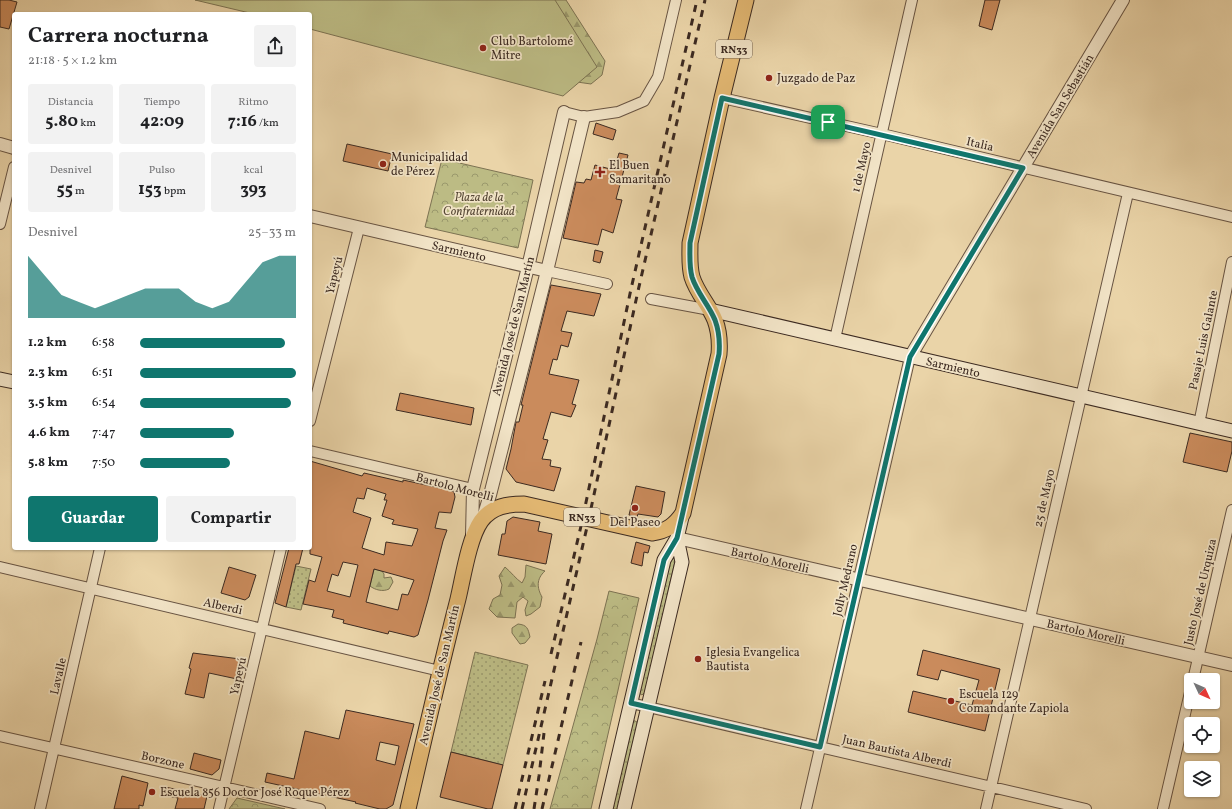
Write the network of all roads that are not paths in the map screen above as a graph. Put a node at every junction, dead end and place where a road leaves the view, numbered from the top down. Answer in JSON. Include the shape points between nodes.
{"nodes":[{"id":1,"x":676,"y":0,"type":"edge"},
{"id":2,"x":746,"y":0,"type":"edge"},
{"id":3,"x":912,"y":0,"type":"edge"},
{"id":4,"x":1123,"y":0,"type":"edge"},
{"id":5,"x":722,"y":98,"type":"junction"},
{"id":6,"x":564,"y":112,"type":"joint"},
{"id":7,"x":584,"y":117,"type":"junction"},
{"id":8,"x":882,"y":134,"type":"junction"},
{"id":9,"x":0,"y":144,"type":"edge"},
{"id":10,"x":12,"y":147,"type":"edge"},
{"id":11,"x":1023,"y":168,"type":"junction"},
{"id":12,"x":12,"y":175,"type":"edge"},
{"id":13,"x":1128,"y":193,"type":"junction"},
{"id":14,"x":312,"y":216,"type":"edge"},
{"id":15,"x":1232,"y":217,"type":"edge"},
{"id":16,"x":0,"y":224,"type":"edge"},
{"id":17,"x":359,"y":228,"type":"junction"},
{"id":18,"x":1232,"y":262,"type":"edge"},
{"id":19,"x":528,"y":267,"type":"junction"},
{"id":20,"x":547,"y":271,"type":"junction"},
{"id":21,"x":607,"y":284,"type":"dead end"},
{"id":22,"x":651,"y":299,"type":"dead end"},
{"id":23,"x":710,"y":310,"type":"junction"},
{"id":24,"x":835,"y":339,"type":"junction"},
{"id":25,"x":910,"y":357,"type":"junction"},
{"id":26,"x":0,"y":379,"type":"edge"},
{"id":27,"x":12,"y":382,"type":"edge"},
{"id":28,"x":1081,"y":396,"type":"junction"},
{"id":29,"x":312,"y":413,"type":"edge"},
{"id":30,"x":1199,"y":424,"type":"junction"},
{"id":31,"x":1232,"y":431,"type":"edge"},
{"id":32,"x":312,"y":451,"type":"edge"},
{"id":33,"x":473,"y":489,"type":"junction"},
{"id":34,"x":490,"y":495,"type":"junction"},
{"id":35,"x":512,"y":504,"type":"junction"},
{"id":36,"x":1232,"y":510,"type":"edge"},
{"id":37,"x":683,"y":512,"type":"junction"},
{"id":38,"x":482,"y":521,"type":"junction"},
{"id":39,"x":652,"y":533,"type":"junction"},
{"id":40,"x":677,"y":538,"type":"junction"},
{"id":41,"x":472,"y":541,"type":"junction"},
{"id":42,"x":100,"y":550,"type":"edge"},
{"id":43,"x":280,"y":550,"type":"edge"},
{"id":44,"x":0,"y":567,"type":"edge"},
{"id":45,"x":859,"y":580,"type":"junction"},
{"id":46,"x":91,"y":588,"type":"junction"},
{"id":47,"x":1030,"y":619,"type":"junction"},
{"id":48,"x":262,"y":629,"type":"junction"},
{"id":49,"x":1198,"y":657,"type":"junction"},
{"id":50,"x":1232,"y":665,"type":"edge"},
{"id":51,"x":440,"y":671,"type":"junction"},
{"id":52,"x":1195,"y":673,"type":"edge"},
{"id":53,"x":631,"y":703,"type":"junction"},
{"id":54,"x":648,"y":707,"type":"junction"},
{"id":55,"x":1186,"y":709,"type":"edge"},
{"id":56,"x":0,"y":736,"type":"edge"},
{"id":57,"x":820,"y":747,"type":"junction"},
{"id":58,"x":54,"y":748,"type":"junction"},
{"id":59,"x":224,"y":787,"type":"junction"},
{"id":60,"x":991,"y":787,"type":"junction"},
{"id":61,"x":40,"y":809,"type":"edge"},
{"id":62,"x":219,"y":809,"type":"edge"},
{"id":63,"x":320,"y":809,"type":"edge"},
{"id":64,"x":408,"y":809,"type":"edge"},
{"id":65,"x":606,"y":809,"type":"edge"},
{"id":66,"x":624,"y":809,"type":"edge"},
{"id":67,"x":806,"y":809,"type":"edge"},
{"id":68,"x":986,"y":809,"type":"edge"},
{"id":69,"x":1086,"y":809,"type":"edge"},
{"id":70,"x":1163,"y":809,"type":"edge"}],
"edges":[{"from":1,"to":7,"type":"street","via":[[658,77],[644,101],[618,112]]},
{"from":2,"to":5,"type":"main road","number":"RN33"},
{"from":3,"to":8,"type":"street","name":"1 de Mayo"},
{"from":4,"to":11,"type":"street","name":"Avenida San Sebastián"},
{"from":5,"to":8,"type":"street","name":"Italia"},
{"from":5,"to":23,"type":"main road","number":"RN33","via":[[690,243],[692,276]]},
{"from":6,"to":7,"type":"street"},
{"from":6,"to":19,"type":"street","name":"Avenida José de San Martín"},
{"from":7,"to":20,"type":"street","name":"Avenida José de San Martín"},
{"from":8,"to":11,"type":"street","name":"Italia"},
{"from":8,"to":24,"type":"street","name":"1 de Mayo"},
{"from":9,"to":10,"type":"street"},
{"from":11,"to":13,"type":"street","name":"Italia"},
{"from":11,"to":25,"type":"street","name":"Avenida San Sebastián"},
{"from":12,"to":16,"type":"street"},
{"from":13,"to":15,"type":"street","name":"Italia"},
{"from":13,"to":28,"type":"street","name":"25 de Mayo"},
{"from":14,"to":17,"type":"street","name":"Sarmiento"},
{"from":17,"to":19,"type":"street","name":"Sarmiento"},
{"from":17,"to":29,"type":"street","name":"Yapeyú"},
{"from":18,"to":30,"type":"street","name":"Pasaje Luis Galante"},
{"from":19,"to":20,"type":"street","name":"Sarmiento"},
{"from":19,"to":33,"type":"street","name":"Avenida José de San Martín"},
{"from":20,"to":21,"type":"street","name":"Sarmiento"},
{"from":20,"to":34,"type":"street","name":"Avenida José de San Martín"},
{"from":22,"to":23,"type":"street","name":"Sarmiento"},
{"from":23,"to":24,"type":"main road","name":"Sarmiento"},
{"from":23,"to":37,"type":"main road","number":"RN33","via":[[718,330],[719,354]]},
{"from":24,"to":25,"type":"main road","name":"Sarmiento"},
{"from":25,"to":28,"type":"main road","name":"Sarmiento"},
{"from":25,"to":45,"type":"street","name":"Jolly Medrano"},
{"from":26,"to":27,"type":"main road"},
{"from":28,"to":30,"type":"main road","name":"Sarmiento"},
{"from":28,"to":47,"type":"street","name":"25 de Mayo"},
{"from":30,"to":31,"type":"main road","name":"Sarmiento"},
{"from":32,"to":33,"type":"street","name":"Bartolo Morelli"},
{"from":33,"to":34,"type":"street","name":"Bartolo Morelli"},
{"from":33,"to":41,"type":"street","name":"Avenida José de San Martín"},
{"from":34,"to":35,"type":"street","name":"Bartolo Morelli"},
{"from":34,"to":38,"type":"street","name":"Avenida José de San Martín"},
{"from":35,"to":38,"type":"main road","number":"RN33","via":[[491,511]]},
{"from":35,"to":39,"type":"main road","name":"Bartolo Morelli","number":"RN33","via":[[524,504]]},
{"from":36,"to":49,"type":"street","name":"Justo José de Urquiza"},
{"from":37,"to":39,"type":"main road","number":"RN33","via":[[667,529]]},
{"from":37,"to":40,"type":"main road"},
{"from":38,"to":41,"type":"main road","name":"Avenida José de San Martín","number":"RN33"},
{"from":39,"to":40,"type":"main road","name":"Bartolo Morelli"},
{"from":40,"to":45,"type":"street","name":"Bartolo Morelli"},
{"from":40,"to":53,"type":"main road","via":[[664,560]]},
{"from":40,"to":54,"type":"main road","via":[[682,562]]},
{"from":41,"to":51,"type":"main road","name":"Avenida José de San Martín","number":"RN33"},
{"from":42,"to":46,"type":"street","name":"Lavalle"},
{"from":43,"to":48,"type":"street","name":"Yapeyú"},
{"from":44,"to":46,"type":"street","name":"Alberdi"},
{"from":45,"to":47,"type":"street","name":"Bartolo Morelli"},
{"from":45,"to":57,"type":"street","name":"Jolly Medrano"},
{"from":46,"to":48,"type":"street","name":"Alberdi"},
{"from":46,"to":58,"type":"street","name":"Lavalle"},
{"from":47,"to":49,"type":"street","name":"Bartolo Morelli"},
{"from":47,"to":60,"type":"street","name":"25 de Mayo"},
{"from":48,"to":51,"type":"street","name":"Alberdi"},
{"from":48,"to":59,"type":"street","name":"Yapeyú"},
{"from":49,"to":50,"type":"street","name":"Bartolo Morelli"},
{"from":49,"to":52,"type":"street","name":"Justo José de Urquiza"},
{"from":51,"to":64,"type":"main road","name":"Avenida José de San Martín","number":"RN33"},
{"from":53,"to":54,"type":"street","name":"Juan Bautista Alberdi"},
{"from":53,"to":65,"type":"main road"},
{"from":54,"to":57,"type":"street","name":"Juan Bautista Alberdi"},
{"from":54,"to":66,"type":"main road"},
{"from":55,"to":70,"type":"street"},
{"from":56,"to":58,"type":"street","name":"Borzone"},
{"from":57,"to":60,"type":"street","name":"Juan Bautista Alberdi"},
{"from":57,"to":67,"type":"street","name":"Jolly Medrano"},
{"from":58,"to":59,"type":"street","name":"Borzone"},
{"from":58,"to":61,"type":"street","name":"Lavalle"},
{"from":59,"to":62,"type":"street","name":"Yapeyú"},
{"from":59,"to":63,"type":"street","name":"Borzone"},
{"from":60,"to":68,"type":"street","name":"25 de Mayo"},
{"from":60,"to":69,"type":"street","name":"Juan Bautista Alberdi"}]}
